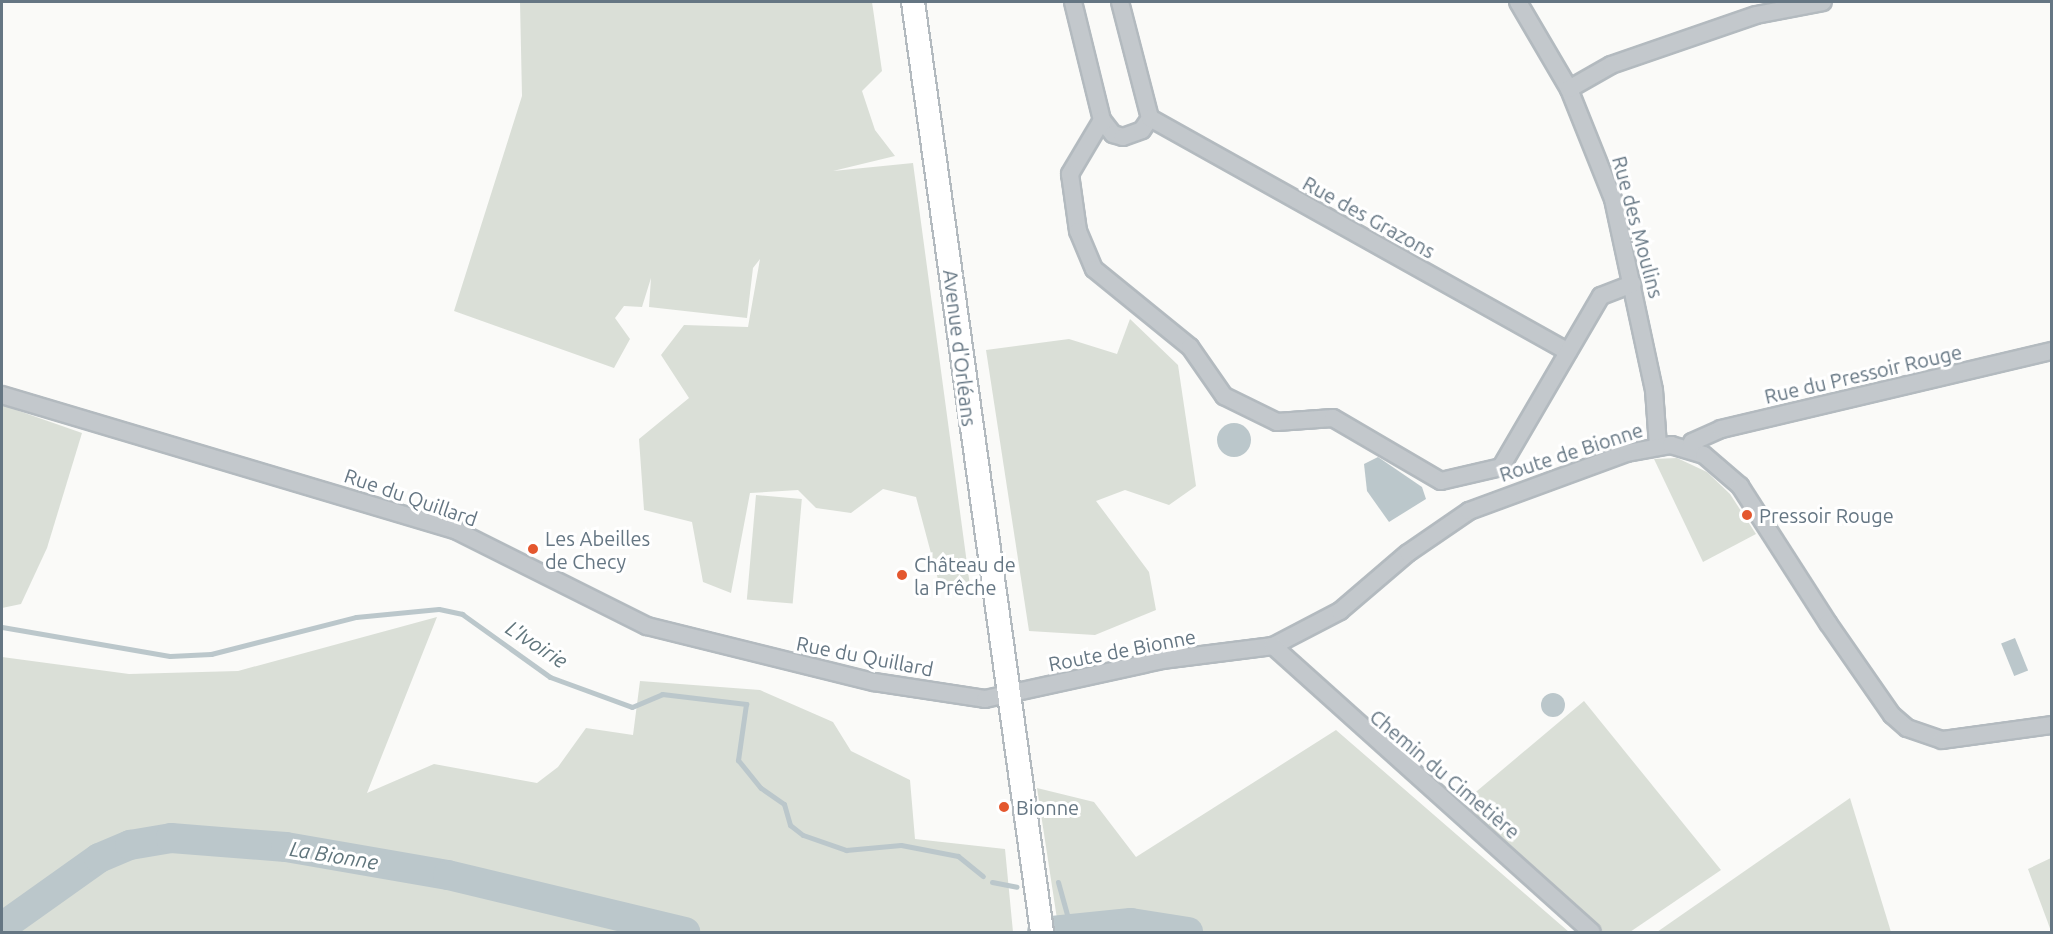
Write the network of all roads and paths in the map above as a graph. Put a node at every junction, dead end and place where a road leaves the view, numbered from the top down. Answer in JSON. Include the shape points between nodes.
{"nodes":[{"id":1,"x":912,"y":2,"type":"edge"},
{"id":2,"x":1073,"y":2,"type":"edge"},
{"id":3,"x":1120,"y":2,"type":"edge"},
{"id":4,"x":1518,"y":2,"type":"edge"},
{"id":5,"x":1823,"y":2,"type":"edge"},
{"id":6,"x":1569,"y":89,"type":"junction"},
{"id":7,"x":1150,"y":118,"type":"junction"},
{"id":8,"x":1102,"y":120,"type":"junction"},
{"id":9,"x":1633,"y":284,"type":"junction"},
{"id":10,"x":2052,"y":351,"type":"edge"},
{"id":11,"x":1568,"y":352,"type":"junction"},
{"id":12,"x":2,"y":394,"type":"edge"},
{"id":13,"x":1658,"y":446,"type":"junction"},
{"id":14,"x":1690,"y":449,"type":"junction"},
{"id":15,"x":1273,"y":646,"type":"junction"},
{"id":16,"x":1010,"y":694,"type":"junction"},
{"id":17,"x":2052,"y":725,"type":"edge"},
{"id":18,"x":1040,"y":921,"type":"edge"},
{"id":19,"x":1592,"y":933,"type":"edge"}],
"edges":[{"from":1,"to":16,"type":"main road","name":"Avenue d'Orléans","via":[[990,591]]},
{"from":2,"to":8,"type":"street"},
{"from":3,"to":7,"type":"street"},
{"from":4,"to":6,"type":"street","name":"Rue des Moulins"},
{"from":5,"to":6,"type":"street","via":[[1734,23],[1611,65]]},
{"from":6,"to":9,"type":"street","name":"Rue des Moulins","via":[[1613,199]]},
{"from":7,"to":8,"type":"street","via":[[1142,130],[1123,137],[1113,134]]},
{"from":7,"to":11,"type":"street","name":"Rue des Grazons"},
{"from":8,"to":11,"type":"street","via":[[1070,174],[1078,231],[1090,263],[1190,346],[1224,396],[1277,422],[1333,418],[1449,483],[1501,467]]},
{"from":9,"to":11,"type":"street","via":[[1602,296]]},
{"from":9,"to":13,"type":"street","name":"Rue des Moulins","via":[[1654,390]]},
{"from":10,"to":14,"type":"street","name":"Rue du Pressoir Rouge","via":[[1721,429],[1692,442]]},
{"from":12,"to":16,"type":"street","name":"Rue du Quillard","via":[[457,531],[648,626],[874,682],[985,699]]},
{"from":13,"to":14,"type":"street","name":"Route de Bionne"},
{"from":13,"to":15,"type":"street","name":"Route de Bionne","via":[[1469,512],[1408,553],[1340,611]]},
{"from":14,"to":17,"type":"street","name":"Route de Bionne","via":[[1725,470],[1740,486],[1828,623],[1892,715],[1907,728],[1942,740]]},
{"from":15,"to":16,"type":"street","name":"Route de Bionne","via":[[1162,660]]},
{"from":15,"to":19,"type":"street","name":"Chemin du Cimetière"},
{"from":16,"to":18,"type":"main road","name":"Avenue d'Orléans"}]}
